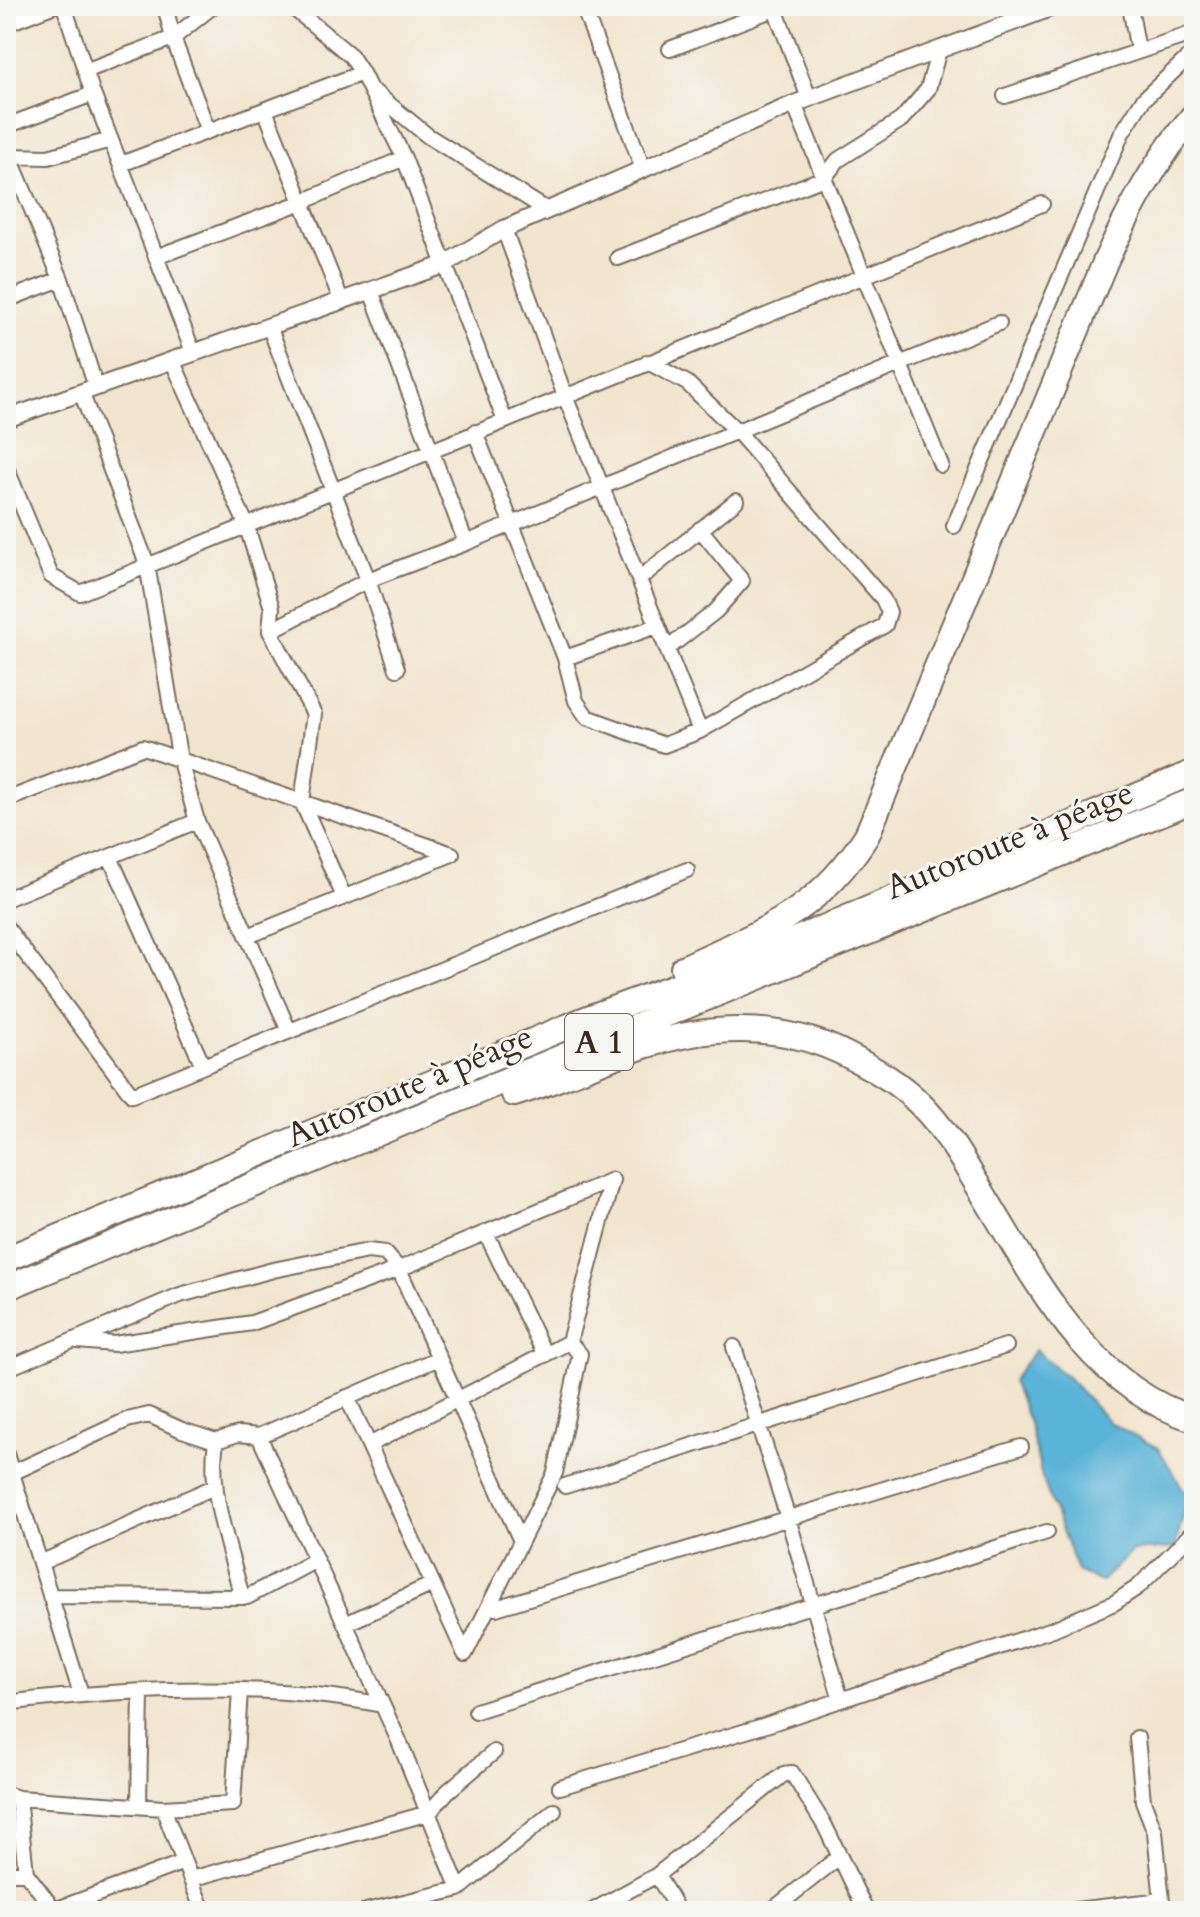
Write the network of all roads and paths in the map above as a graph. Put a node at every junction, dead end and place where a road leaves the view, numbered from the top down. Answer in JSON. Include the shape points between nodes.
{"nodes":[{"id":1,"x":52,"y":6,"type":"edge"},
{"id":2,"x":64,"y":6,"type":"edge"},
{"id":3,"x":165,"y":6,"type":"edge"},
{"id":4,"x":213,"y":6,"type":"edge"},
{"id":5,"x":291,"y":6,"type":"edge"},
{"id":6,"x":583,"y":6,"type":"edge"},
{"id":7,"x":1056,"y":6,"type":"edge"},
{"id":8,"x":1130,"y":6,"type":"edge"},
{"id":9,"x":777,"y":7,"type":"edge"},
{"id":10,"x":6,"y":24,"type":"edge"},
{"id":11,"x":1194,"y":33,"type":"edge"},
{"id":12,"x":173,"y":38,"type":"junction"},
{"id":13,"x":670,"y":49,"type":"dead end"},
{"id":14,"x":939,"y":50,"type":"junction"},
{"id":15,"x":1138,"y":51,"type":"junction"},
{"id":16,"x":1194,"y":52,"type":"edge"},
{"id":17,"x":85,"y":71,"type":"junction"},
{"id":18,"x":365,"y":80,"type":"junction"},
{"id":19,"x":93,"y":94,"type":"junction"},
{"id":20,"x":1005,"y":96,"type":"dead end"},
{"id":21,"x":801,"y":101,"type":"junction"},
{"id":22,"x":265,"y":110,"type":"junction"},
{"id":23,"x":1194,"y":115,"type":"edge"},
{"id":24,"x":6,"y":126,"type":"edge"},
{"id":25,"x":208,"y":131,"type":"junction"},
{"id":26,"x":111,"y":140,"type":"junction"},
{"id":27,"x":8,"y":152,"type":"edge"},
{"id":28,"x":404,"y":158,"type":"junction"},
{"id":29,"x":121,"y":164,"type":"junction"},
{"id":30,"x":643,"y":169,"type":"junction"},
{"id":31,"x":824,"y":178,"type":"junction"},
{"id":32,"x":302,"y":202,"type":"junction"},
{"id":33,"x":1042,"y":204,"type":"dead end"},
{"id":34,"x":547,"y":210,"type":"junction"},
{"id":35,"x":504,"y":229,"type":"junction"},
{"id":36,"x":156,"y":257,"type":"junction"},
{"id":37,"x":618,"y":258,"type":"dead end"},
{"id":38,"x":443,"y":265,"type":"junction"},
{"id":39,"x":864,"y":276,"type":"junction"},
{"id":40,"x":61,"y":279,"type":"junction"},
{"id":41,"x":371,"y":291,"type":"junction"},
{"id":42,"x":6,"y":300,"type":"edge"},
{"id":43,"x":342,"y":302,"type":"junction"},
{"id":44,"x":999,"y":323,"type":"dead end"},
{"id":45,"x":269,"y":326,"type":"junction"},
{"id":46,"x":193,"y":352,"type":"junction"},
{"id":47,"x":172,"y":360,"type":"junction"},
{"id":48,"x":648,"y":362,"type":"junction"},
{"id":49,"x":900,"y":364,"type":"junction"},
{"id":50,"x":89,"y":390,"type":"junction"},
{"id":51,"x":565,"y":396,"type":"junction"},
{"id":52,"x":6,"y":419,"type":"edge"},
{"id":53,"x":505,"y":421,"type":"junction"},
{"id":54,"x":737,"y":431,"type":"junction"},
{"id":55,"x":475,"y":432,"type":"junction"},
{"id":56,"x":430,"y":450,"type":"junction"},
{"id":57,"x":941,"y":465,"type":"dead end"},
{"id":58,"x":6,"y":467,"type":"edge"},
{"id":59,"x":603,"y":486,"type":"junction"},
{"id":60,"x":333,"y":489,"type":"junction"},
{"id":61,"x":736,"y":501,"type":"dead end"},
{"id":62,"x":246,"y":524,"type":"junction"},
{"id":63,"x":511,"y":524,"type":"junction"},
{"id":64,"x":954,"y":526,"type":"dead end"},
{"id":65,"x":700,"y":529,"type":"junction"},
{"id":66,"x":466,"y":543,"type":"junction"},
{"id":67,"x":147,"y":564,"type":"junction"},
{"id":68,"x":639,"y":579,"type":"junction"},
{"id":69,"x":368,"y":580,"type":"junction"},
{"id":70,"x":657,"y":626,"type":"junction"},
{"id":71,"x":270,"y":631,"type":"junction"},
{"id":72,"x":667,"y":649,"type":"junction"},
{"id":73,"x":565,"y":658,"type":"junction"},
{"id":74,"x":397,"y":669,"type":"dead end"},
{"id":75,"x":700,"y":731,"type":"junction"},
{"id":76,"x":180,"y":761,"type":"junction"},
{"id":77,"x":1194,"y":772,"type":"edge"},
{"id":78,"x":6,"y":800,"type":"edge"},
{"id":79,"x":1194,"y":800,"type":"edge"},
{"id":80,"x":302,"y":802,"type":"junction"},
{"id":81,"x":197,"y":821,"type":"junction"},
{"id":82,"x":110,"y":857,"type":"junction"},
{"id":83,"x":687,"y":870,"type":"dead end"},
{"id":84,"x":344,"y":897,"type":"junction"},
{"id":85,"x":6,"y":899,"type":"edge"},
{"id":86,"x":6,"y":927,"type":"edge"},
{"id":87,"x":248,"y":936,"type":"junction"},
{"id":88,"x":588,"y":1018,"type":"junction"},
{"id":89,"x":289,"y":1031,"type":"junction"},
{"id":90,"x":203,"y":1066,"type":"junction"},
{"id":91,"x":438,"y":1111,"type":"junction"},
{"id":92,"x":486,"y":1233,"type":"junction"},
{"id":93,"x":6,"y":1259,"type":"edge"},
{"id":94,"x":399,"y":1269,"type":"junction"},
{"id":95,"x":6,"y":1288,"type":"edge"},
{"id":96,"x":73,"y":1341,"type":"junction"},
{"id":97,"x":569,"y":1342,"type":"junction"},
{"id":98,"x":1006,"y":1346,"type":"dead end"},
{"id":99,"x":734,"y":1347,"type":"dead end"},
{"id":100,"x":545,"y":1355,"type":"junction"},
{"id":101,"x":439,"y":1358,"type":"junction"},
{"id":102,"x":6,"y":1369,"type":"edge"},
{"id":103,"x":347,"y":1397,"type":"junction"},
{"id":104,"x":457,"y":1400,"type":"junction"},
{"id":105,"x":1194,"y":1419,"type":"edge"},
{"id":106,"x":758,"y":1426,"type":"junction"},
{"id":107,"x":259,"y":1436,"type":"junction"},
{"id":108,"x":216,"y":1441,"type":"junction"},
{"id":109,"x":369,"y":1445,"type":"junction"},
{"id":110,"x":1021,"y":1447,"type":"dead end"},
{"id":111,"x":6,"y":1454,"type":"edge"},
{"id":112,"x":12,"y":1473,"type":"junction"},
{"id":113,"x":565,"y":1486,"type":"dead end"},
{"id":114,"x":214,"y":1487,"type":"junction"},
{"id":115,"x":788,"y":1518,"type":"junction"},
{"id":116,"x":1194,"y":1531,"type":"edge"},
{"id":117,"x":1047,"y":1532,"type":"dead end"},
{"id":118,"x":520,"y":1539,"type":"junction"},
{"id":119,"x":316,"y":1560,"type":"junction"},
{"id":120,"x":40,"y":1563,"type":"junction"},
{"id":121,"x":433,"y":1584,"type":"junction"},
{"id":122,"x":50,"y":1596,"type":"junction"},
{"id":123,"x":242,"y":1597,"type":"junction"},
{"id":124,"x":814,"y":1606,"type":"junction"},
{"id":125,"x":496,"y":1608,"type":"dead end"},
{"id":126,"x":345,"y":1624,"type":"junction"},
{"id":127,"x":240,"y":1690,"type":"junction"},
{"id":128,"x":141,"y":1692,"type":"junction"},
{"id":129,"x":81,"y":1694,"type":"junction"},
{"id":130,"x":841,"y":1700,"type":"junction"},
{"id":131,"x":6,"y":1703,"type":"edge"},
{"id":132,"x":382,"y":1705,"type":"junction"},
{"id":133,"x":476,"y":1711,"type":"dead end"},
{"id":134,"x":1137,"y":1738,"type":"dead end"},
{"id":135,"x":494,"y":1752,"type":"dead end"},
{"id":136,"x":560,"y":1787,"type":"dead end"},
{"id":137,"x":12,"y":1796,"type":"edge"},
{"id":138,"x":139,"y":1804,"type":"junction"},
{"id":139,"x":163,"y":1808,"type":"junction"},
{"id":140,"x":554,"y":1811,"type":"dead end"},
{"id":141,"x":429,"y":1813,"type":"junction"},
{"id":142,"x":839,"y":1857,"type":"junction"},
{"id":143,"x":184,"y":1862,"type":"junction"},
{"id":144,"x":6,"y":1873,"type":"edge"},
{"id":145,"x":26,"y":1873,"type":"junction"},
{"id":146,"x":657,"y":1875,"type":"junction"},
{"id":147,"x":191,"y":1879,"type":"junction"},
{"id":148,"x":459,"y":1889,"type":"junction"},
{"id":149,"x":613,"y":1906,"type":"edge"},
{"id":150,"x":1163,"y":1906,"type":"edge"},
{"id":151,"x":54,"y":1911,"type":"edge"},
{"id":152,"x":203,"y":1911,"type":"edge"},
{"id":153,"x":366,"y":1911,"type":"edge"},
{"id":154,"x":592,"y":1911,"type":"edge"},
{"id":155,"x":678,"y":1911,"type":"edge"},
{"id":156,"x":771,"y":1911,"type":"edge"},
{"id":157,"x":866,"y":1911,"type":"edge"},
{"id":158,"x":1067,"y":1911,"type":"edge"}],
"edges":[{"from":1,"to":10,"type":"street"},
{"from":2,"to":17,"type":"street"},
{"from":3,"to":12,"type":"street"},
{"from":4,"to":12,"type":"street"},
{"from":5,"to":18,"type":"street","via":[[351,56]]},
{"from":6,"to":30,"type":"street"},
{"from":7,"to":14,"type":"street"},
{"from":8,"to":15,"type":"street"},
{"from":9,"to":13,"type":"street"},
{"from":9,"to":21,"type":"street"},
{"from":11,"to":15,"type":"street"},
{"from":12,"to":17,"type":"street"},
{"from":12,"to":25,"type":"street"},
{"from":14,"to":21,"type":"street"},
{"from":14,"to":31,"type":"street","via":[[928,89],[901,120],[838,160]]},
{"from":15,"to":20,"type":"street"},
{"from":16,"to":64,"type":"street","via":[[1143,100],[1122,133]]},
{"from":17,"to":19,"type":"street"},
{"from":18,"to":22,"type":"street"},
{"from":18,"to":28,"type":"street"},
{"from":18,"to":34,"type":"street","via":[[428,136]]},
{"from":19,"to":24,"type":"street"},
{"from":19,"to":26,"type":"street"},
{"from":21,"to":30,"type":"street"},
{"from":21,"to":31,"type":"street"},
{"from":22,"to":25,"type":"street"},
{"from":22,"to":32,"type":"street"},
{"from":23,"to":88,"type":"highway","via":[[1134,199],[867,835],[852,859],[823,892],[780,922]]},
{"from":25,"to":29,"type":"street"},
{"from":26,"to":27,"type":"street","via":[[48,157]]},
{"from":26,"to":29,"type":"street"},
{"from":27,"to":40,"type":"street"},
{"from":28,"to":32,"type":"street"},
{"from":28,"to":38,"type":"street"},
{"from":29,"to":36,"type":"street"},
{"from":30,"to":34,"type":"street"},
{"from":31,"to":37,"type":"street"},
{"from":31,"to":39,"type":"street"},
{"from":32,"to":36,"type":"street"},
{"from":32,"to":43,"type":"street"},
{"from":33,"to":39,"type":"street"},
{"from":34,"to":35,"type":"street"},
{"from":35,"to":38,"type":"street"},
{"from":35,"to":51,"type":"street"},
{"from":36,"to":46,"type":"street"},
{"from":38,"to":41,"type":"street"},
{"from":38,"to":53,"type":"street"},
{"from":39,"to":48,"type":"street"},
{"from":39,"to":49,"type":"street"},
{"from":40,"to":42,"type":"street"},
{"from":40,"to":50,"type":"street"},
{"from":41,"to":43,"type":"street"},
{"from":41,"to":56,"type":"street"},
{"from":43,"to":45,"type":"street"},
{"from":44,"to":49,"type":"street"},
{"from":45,"to":46,"type":"street"},
{"from":45,"to":60,"type":"street"},
{"from":46,"to":47,"type":"street"},
{"from":47,"to":50,"type":"street"},
{"from":47,"to":62,"type":"street"},
{"from":48,"to":51,"type":"street"},
{"from":48,"to":54,"type":"street","via":[[687,383]]},
{"from":49,"to":54,"type":"street"},
{"from":49,"to":57,"type":"street"},
{"from":50,"to":52,"type":"street"},
{"from":50,"to":67,"type":"street"},
{"from":51,"to":53,"type":"street"},
{"from":51,"to":59,"type":"street"},
{"from":53,"to":55,"type":"street"},
{"from":54,"to":59,"type":"street"},
{"from":54,"to":75,"type":"street","via":[[889,612],[885,625]]},
{"from":55,"to":56,"type":"street"},
{"from":55,"to":63,"type":"street"},
{"from":56,"to":60,"type":"street"},
{"from":56,"to":66,"type":"street"},
{"from":58,"to":67,"type":"street","via":[[51,576],[65,586],[80,593]]},
{"from":59,"to":63,"type":"street"},
{"from":59,"to":68,"type":"street"},
{"from":60,"to":62,"type":"street"},
{"from":60,"to":69,"type":"street"},
{"from":61,"to":65,"type":"street"},
{"from":62,"to":67,"type":"street"},
{"from":62,"to":71,"type":"street","via":[[272,608]]},
{"from":63,"to":66,"type":"street"},
{"from":63,"to":73,"type":"street"},
{"from":65,"to":68,"type":"street"},
{"from":65,"to":72,"type":"street","via":[[742,581],[716,611]]},
{"from":66,"to":69,"type":"street"},
{"from":67,"to":76,"type":"street"},
{"from":68,"to":70,"type":"street"},
{"from":69,"to":71,"type":"street"},
{"from":69,"to":74,"type":"street"},
{"from":70,"to":72,"type":"street"},
{"from":70,"to":73,"type":"street"},
{"from":71,"to":80,"type":"street","via":[[314,714]]},
{"from":72,"to":75,"type":"street"},
{"from":73,"to":75,"type":"street","via":[[576,701],[587,717],[664,745]]},
{"from":76,"to":78,"type":"street","via":[[143,747]]},
{"from":76,"to":80,"type":"street"},
{"from":76,"to":81,"type":"street"},
{"from":77,"to":88,"type":"highway","number":"A 1","via":[[749,959]]},
{"from":79,"to":91,"type":"highway","name":"Autoroute à péage","number":"A 1"},
{"from":80,"to":84,"type":"street"},
{"from":80,"to":84,"type":"street","via":[[452,854]]},
{"from":81,"to":82,"type":"street"},
{"from":81,"to":87,"type":"street"},
{"from":82,"to":85,"type":"street"},
{"from":82,"to":90,"type":"street"},
{"from":83,"to":89,"type":"street"},
{"from":84,"to":87,"type":"street"},
{"from":86,"to":90,"type":"street","via":[[132,1095]]},
{"from":87,"to":89,"type":"street"},
{"from":88,"to":93,"type":"highway","number":"A 1"},
{"from":89,"to":90,"type":"street"},
{"from":91,"to":95,"type":"highway","name":"Autoroute à péage","number":"A 1"},
{"from":91,"to":105,"type":"highway","via":[[477,1105],[627,1052],[714,1031],[796,1035],[838,1050],[884,1074],[921,1104],[951,1140],[1070,1328],[1113,1374],[1131,1389]]},
{"from":92,"to":94,"type":"street"},
{"from":92,"to":97,"type":"street","via":[[612,1180]]},
{"from":92,"to":100,"type":"street"},
{"from":94,"to":96,"type":"street","via":[[252,1323],[114,1344]]},
{"from":94,"to":96,"type":"street","via":[[385,1253],[368,1251],[273,1270],[180,1295]]},
{"from":94,"to":101,"type":"street"},
{"from":96,"to":102,"type":"street"},
{"from":97,"to":100,"type":"street"},
{"from":97,"to":118,"type":"street","via":[[580,1354],[555,1473]]},
{"from":98,"to":106,"type":"street"},
{"from":99,"to":106,"type":"street"},
{"from":100,"to":104,"type":"street"},
{"from":101,"to":103,"type":"street"},
{"from":101,"to":104,"type":"street"},
{"from":103,"to":107,"type":"street"},
{"from":103,"to":109,"type":"street"},
{"from":104,"to":109,"type":"street"},
{"from":104,"to":118,"type":"street"},
{"from":106,"to":113,"type":"street"},
{"from":106,"to":115,"type":"street"},
{"from":107,"to":108,"type":"street","via":[[238,1434]]},
{"from":107,"to":119,"type":"street"},
{"from":108,"to":112,"type":"street","via":[[149,1415]]},
{"from":108,"to":114,"type":"street"},
{"from":109,"to":121,"type":"street"},
{"from":110,"to":115,"type":"street"},
{"from":111,"to":112,"type":"street"},
{"from":112,"to":120,"type":"street"},
{"from":114,"to":120,"type":"street"},
{"from":114,"to":123,"type":"street"},
{"from":115,"to":124,"type":"street"},
{"from":115,"to":125,"type":"street"},
{"from":116,"to":130,"type":"street","via":[[1151,1576],[1114,1603],[1053,1629]]},
{"from":117,"to":124,"type":"street"},
{"from":118,"to":121,"type":"street","via":[[465,1654]]},
{"from":119,"to":123,"type":"street"},
{"from":119,"to":126,"type":"street"},
{"from":120,"to":122,"type":"street"},
{"from":121,"to":126,"type":"street"},
{"from":122,"to":123,"type":"street"},
{"from":122,"to":129,"type":"street"},
{"from":124,"to":130,"type":"street"},
{"from":124,"to":133,"type":"street"},
{"from":126,"to":132,"type":"street"},
{"from":127,"to":128,"type":"street"},
{"from":127,"to":132,"type":"street"},
{"from":127,"to":139,"type":"street","via":[[233,1804]]},
{"from":128,"to":129,"type":"street"},
{"from":128,"to":138,"type":"street"},
{"from":129,"to":131,"type":"street"},
{"from":130,"to":136,"type":"street"},
{"from":132,"to":141,"type":"street"},
{"from":134,"to":150,"type":"street"},
{"from":135,"to":141,"type":"street"},
{"from":137,"to":138,"type":"street"},
{"from":137,"to":145,"type":"street"},
{"from":138,"to":139,"type":"street"},
{"from":139,"to":143,"type":"street"},
{"from":140,"to":148,"type":"street"},
{"from":141,"to":147,"type":"street"},
{"from":141,"to":148,"type":"street"},
{"from":142,"to":146,"type":"street","via":[[792,1773],[784,1774]]},
{"from":142,"to":156,"type":"street"},
{"from":142,"to":157,"type":"street"},
{"from":143,"to":147,"type":"street"},
{"from":143,"to":151,"type":"street"},
{"from":144,"to":145,"type":"street"},
{"from":145,"to":151,"type":"street"},
{"from":146,"to":149,"type":"street"},
{"from":146,"to":155,"type":"street"},
{"from":147,"to":152,"type":"street"},
{"from":148,"to":153,"type":"street"},
{"from":149,"to":154,"type":"street"},
{"from":150,"to":158,"type":"street"}]}
